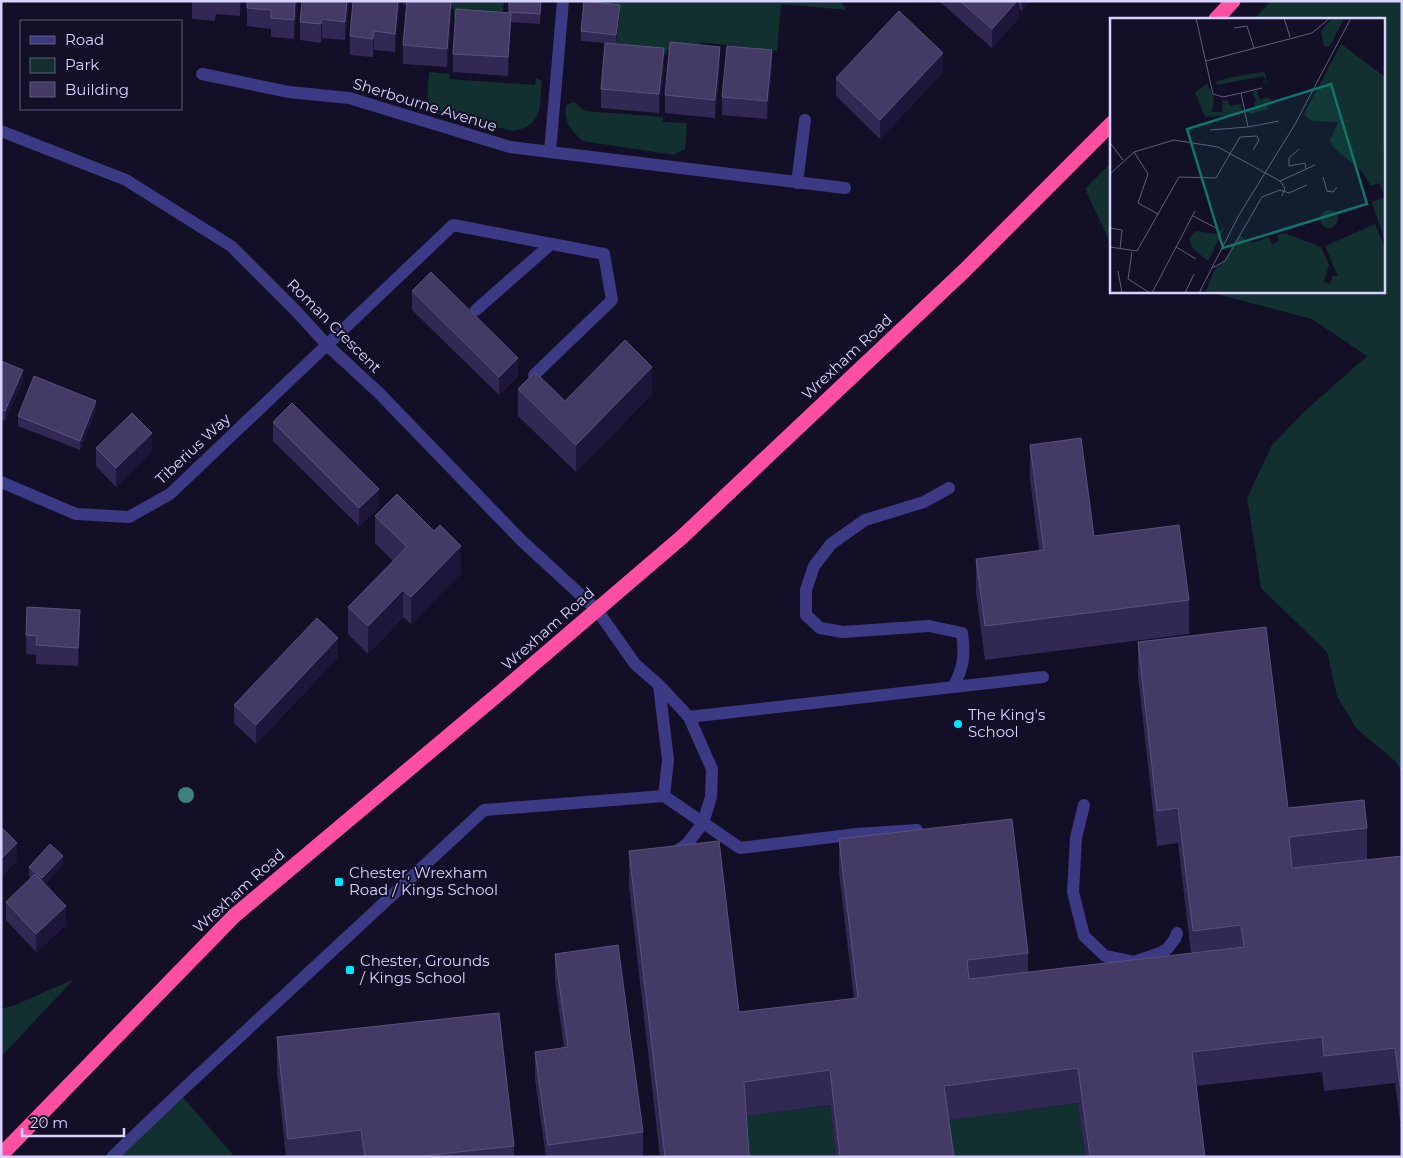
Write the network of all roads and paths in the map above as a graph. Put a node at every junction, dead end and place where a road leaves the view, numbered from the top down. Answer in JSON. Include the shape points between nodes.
{"nodes":[{"id":1,"x":563,"y":1,"type":"edge"},
{"id":2,"x":1233,"y":1,"type":"edge"},
{"id":3,"x":1217,"y":18,"type":"edge"},
{"id":4,"x":202,"y":74,"type":"dead end"},
{"id":5,"x":805,"y":120,"type":"dead end"},
{"id":6,"x":1110,"y":125,"type":"edge"},
{"id":7,"x":1,"y":131,"type":"edge"},
{"id":8,"x":550,"y":152,"type":"junction"},
{"id":9,"x":797,"y":183,"type":"junction"},
{"id":10,"x":845,"y":188,"type":"dead end"},
{"id":11,"x":551,"y":244,"type":"junction"},
{"id":12,"x":476,"y":310,"type":"dead end"},
{"id":13,"x":327,"y":345,"type":"junction"},
{"id":14,"x":534,"y":375,"type":"edge"},
{"id":15,"x":1,"y":482,"type":"edge"},
{"id":16,"x":949,"y":488,"type":"dead end"},
{"id":17,"x":596,"y":610,"type":"junction"},
{"id":18,"x":1043,"y":677,"type":"dead end"},
{"id":19,"x":659,"y":686,"type":"junction"},
{"id":20,"x":953,"y":687,"type":"junction"},
{"id":21,"x":689,"y":717,"type":"junction"},
{"id":22,"x":664,"y":796,"type":"junction"},
{"id":23,"x":1084,"y":805,"type":"dead end"},
{"id":24,"x":703,"y":823,"type":"junction"},
{"id":25,"x":917,"y":830,"type":"edge"},
{"id":26,"x":662,"y":862,"type":"edge"},
{"id":27,"x":1177,"y":933,"type":"dead end"},
{"id":28,"x":1,"y":1155,"type":"edge"},
{"id":29,"x":112,"y":1157,"type":"edge"}],
"edges":[{"from":1,"to":8,"type":"street"},
{"from":2,"to":3,"type":"highway"},
{"from":4,"to":8,"type":"street","name":"Sherbourne Avenue","via":[[289,92],[349,98],[510,147]]},
{"from":5,"to":9,"type":"street"},
{"from":6,"to":17,"type":"highway","name":"Wrexham Road","via":[[950,284],[682,536]]},
{"from":7,"to":13,"type":"street","name":"Roman Crescent","via":[[126,180],[231,246]]},
{"from":8,"to":9,"type":"street","name":"Sherbourne Avenue"},
{"from":9,"to":10,"type":"street","name":"Sherbourne Avenue"},
{"from":11,"to":12,"type":"street"},
{"from":11,"to":13,"type":"street","name":"Tiberius Way","via":[[453,225]]},
{"from":11,"to":14,"type":"street","via":[[604,254],[612,300]]},
{"from":13,"to":15,"type":"street","name":"Tiberius Way","via":[[170,494],[130,517],[76,514]]},
{"from":13,"to":17,"type":"street","name":"Roman Crescent","via":[[378,392],[521,540]]},
{"from":16,"to":20,"type":"street","via":[[924,502],[865,520],[831,544],[814,566],[806,590],[806,615],[820,628],[843,632],[929,626],[962,633],[964,661]]},
{"from":17,"to":19,"type":"street","name":"Roman Crescent","via":[[635,664]]},
{"from":17,"to":28,"type":"highway","name":"Wrexham Road","via":[[238,913]]},
{"from":18,"to":20,"type":"street"},
{"from":19,"to":21,"type":"street","name":"Roman Crescent"},
{"from":19,"to":22,"type":"street","via":[[668,760]]},
{"from":20,"to":21,"type":"street"},
{"from":21,"to":24,"type":"street","via":[[712,770],[711,797]]},
{"from":22,"to":24,"type":"street"},
{"from":22,"to":29,"type":"street","via":[[484,810]]},
{"from":23,"to":27,"type":"street","via":[[1076,838],[1073,892],[1084,936],[1105,956],[1134,962],[1167,949]]},
{"from":24,"to":25,"type":"street","via":[[740,848]]},
{"from":24,"to":26,"type":"street","via":[[687,844]]}]}
